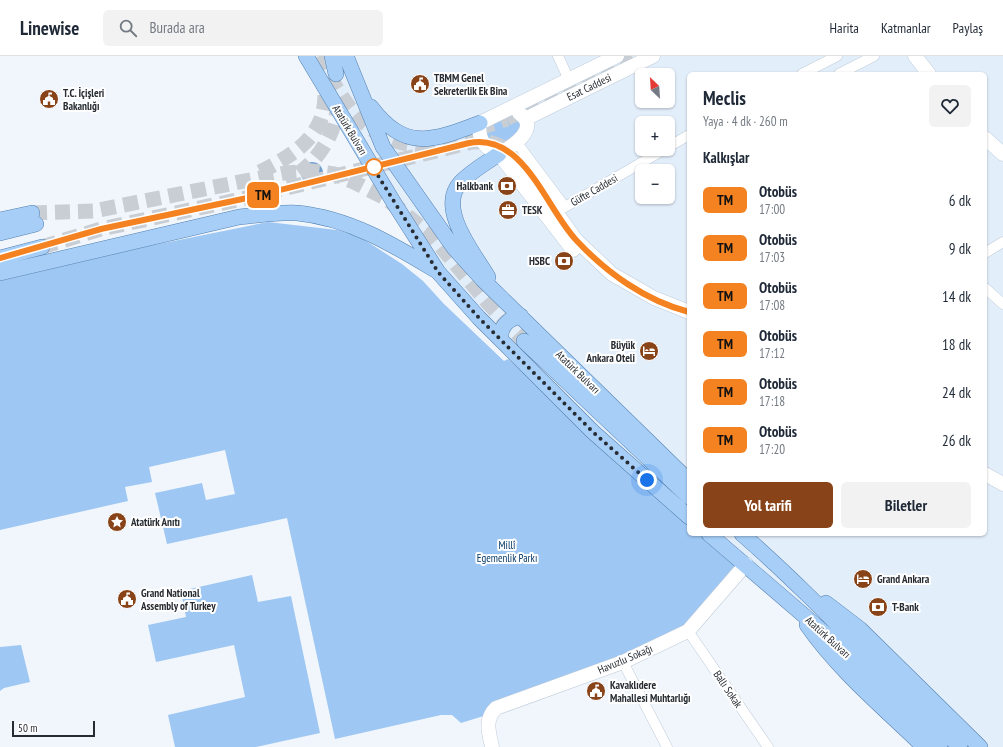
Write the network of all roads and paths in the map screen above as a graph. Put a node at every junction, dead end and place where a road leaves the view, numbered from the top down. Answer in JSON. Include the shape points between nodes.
{"nodes":[{"id":1,"x":306,"y":56,"type":"edge"},
{"id":2,"x":332,"y":56,"type":"edge"},
{"id":3,"x":346,"y":56,"type":"edge"},
{"id":4,"x":558,"y":56,"type":"edge"},
{"id":5,"x":617,"y":56,"type":"edge"},
{"id":6,"x":653,"y":56,"type":"edge"},
{"id":7,"x":837,"y":56,"type":"edge"},
{"id":8,"x":874,"y":56,"type":"edge"},
{"id":9,"x":915,"y":56,"type":"edge"},
{"id":10,"x":810,"y":72,"type":"edge"},
{"id":11,"x":843,"y":72,"type":"edge"},
{"id":12,"x":927,"y":72,"type":"edge"},
{"id":13,"x":336,"y":74,"type":"tunnel mouth"},
{"id":14,"x":569,"y":80,"type":"junction"},
{"id":15,"x":359,"y":91,"type":"junction"},
{"id":16,"x":504,"y":111,"type":"junction"},
{"id":17,"x":525,"y":119,"type":"junction"},
{"id":18,"x":480,"y":123,"type":"junction"},
{"id":19,"x":687,"y":136,"type":"edge"},
{"id":20,"x":987,"y":140,"type":"edge"},
{"id":21,"x":517,"y":142,"type":"junction"},
{"id":22,"x":675,"y":143,"type":"edge"},
{"id":23,"x":499,"y":154,"type":"junction"},
{"id":24,"x":1003,"y":154,"type":"edge"},
{"id":25,"x":652,"y":156,"type":"edge"},
{"id":26,"x":520,"y":162,"type":"tunnel mouth"},
{"id":27,"x":0,"y":220,"type":"edge"},
{"id":28,"x":0,"y":233,"type":"edge"},
{"id":29,"x":1003,"y":242,"type":"edge"},
{"id":30,"x":0,"y":249,"type":"edge"},
{"id":31,"x":987,"y":252,"type":"edge"},
{"id":32,"x":0,"y":258,"type":"edge"},
{"id":33,"x":438,"y":272,"type":"junction"},
{"id":34,"x":0,"y":273,"type":"edge"},
{"id":35,"x":987,"y":290,"type":"edge"},
{"id":36,"x":499,"y":295,"type":"junction"},
{"id":37,"x":654,"y":298,"type":"junction"},
{"id":38,"x":1003,"y":304,"type":"edge"},
{"id":39,"x":687,"y":311,"type":"edge"},
{"id":40,"x":521,"y":316,"type":"junction"},
{"id":41,"x":500,"y":339,"type":"junction"},
{"id":42,"x":524,"y":341,"type":"tunnel mouth"},
{"id":43,"x":987,"y":475,"type":"edge"},
{"id":44,"x":687,"y":480,"type":"edge"},
{"id":45,"x":1003,"y":484,"type":"edge"},
{"id":46,"x":687,"y":495,"type":"edge"},
{"id":47,"x":687,"y":515,"type":"edge"},
{"id":48,"x":711,"y":536,"type":"edge"},
{"id":49,"x":744,"y":536,"type":"edge"},
{"id":50,"x":746,"y":564,"type":"junction"},
{"id":51,"x":803,"y":589,"type":"junction"},
{"id":52,"x":800,"y":612,"type":"junction"},
{"id":53,"x":688,"y":631,"type":"junction"},
{"id":54,"x":623,"y":662,"type":"junction"},
{"id":55,"x":492,"y":747,"type":"edge"},
{"id":56,"x":667,"y":747,"type":"edge"},
{"id":57,"x":768,"y":747,"type":"edge"},
{"id":58,"x":924,"y":747,"type":"edge"},
{"id":59,"x":940,"y":747,"type":"edge"},
{"id":60,"x":960,"y":747,"type":"edge"},
{"id":61,"x":980,"y":747,"type":"edge"}],
"edges":[{"from":1,"to":33,"type":"main road","name":"Atatürk Bulvarı"},
{"from":2,"to":13,"type":"main road"},
{"from":3,"to":15,"type":"main road","name":"Atatürk Bulvarı"},
{"from":4,"to":14,"type":"street"},
{"from":5,"to":14,"type":"street","name":"Esat Caddesi"},
{"from":6,"to":17,"type":"street","name":"Esat Caddesi"},
{"from":7,"to":10,"type":"street"},
{"from":8,"to":11,"type":"street"},
{"from":9,"to":12,"type":"street"},
{"from":14,"to":16,"type":"street","name":"Esat Caddesi"},
{"from":15,"to":18,"type":"main road","via":[[383,122],[403,136],[428,139]]},
{"from":15,"to":36,"type":"main road","name":"Atatürk Bulvarı","via":[[383,147],[404,178],[454,248]]},
{"from":16,"to":17,"type":"street","via":[[520,113]]},
{"from":16,"to":18,"type":"street","name":"Esat Caddesi"},
{"from":17,"to":21,"type":"street","via":[[528,127],[525,135]]},
{"from":18,"to":23,"type":"street","via":[[479,130],[484,143],[488,149]]},
{"from":19,"to":22,"type":"street"},
{"from":20,"to":24,"type":"street"},
{"from":21,"to":23,"type":"street"},
{"from":21,"to":25,"type":"street","name":"Güfte Caddesi","via":[[565,207]]},
{"from":23,"to":36,"type":"main road","via":[[459,184],[452,204],[454,218]]},
{"from":23,"to":37,"type":"street","via":[[568,246],[608,281],[640,297]]},
{"from":26,"to":37,"type":"street","via":[[576,240],[612,274]]},
{"from":27,"to":28,"type":"main road","via":[[34,218]]},
{"from":29,"to":31,"type":"street"},
{"from":30,"to":32,"type":"main road","via":[[41,244]]},
{"from":33,"to":34,"type":"main road","via":[[391,243],[362,230],[336,220],[297,213],[239,217]]},
{"from":33,"to":41,"type":"main road","name":"Atatürk Bulvarı"},
{"from":35,"to":38,"type":"street"},
{"from":36,"to":40,"type":"main road","name":"Atatürk Bulvarı"},
{"from":37,"to":39,"type":"street"},
{"from":40,"to":41,"type":"main road","via":[[509,319],[505,323],[500,332]]},
{"from":40,"to":44,"type":"main road","name":"Atatürk Bulvarı"},
{"from":41,"to":47,"type":"main road","name":"Atatürk Bulvarı","via":[[593,432]]},
{"from":42,"to":46,"type":"main road"},
{"from":43,"to":45,"type":"street"},
{"from":48,"to":50,"type":"main road","name":"Atatürk Bulvarı"},
{"from":49,"to":51,"type":"main road","name":"Atatürk Bulvarı"},
{"from":50,"to":52,"type":"main road","name":"Atatürk Bulvarı"},
{"from":50,"to":53,"type":"street","name":"Havuzlu Sokağı"},
{"from":51,"to":60,"type":"main road","name":"Atatürk Bulvarı"},
{"from":51,"to":61,"type":"main road","via":[[860,629]]},
{"from":52,"to":58,"type":"main road","via":[[820,644],[836,662]]},
{"from":52,"to":59,"type":"main road","name":"Atatürk Bulvarı","via":[[843,649]]},
{"from":53,"to":54,"type":"street","name":"Havuzlu Sokağı"},
{"from":53,"to":57,"type":"street","name":"Ballı Sokak"},
{"from":54,"to":55,"type":"street","name":"Havuzlu Sokağı","via":[[504,704],[490,714],[487,724]]},
{"from":54,"to":56,"type":"street"}]}
